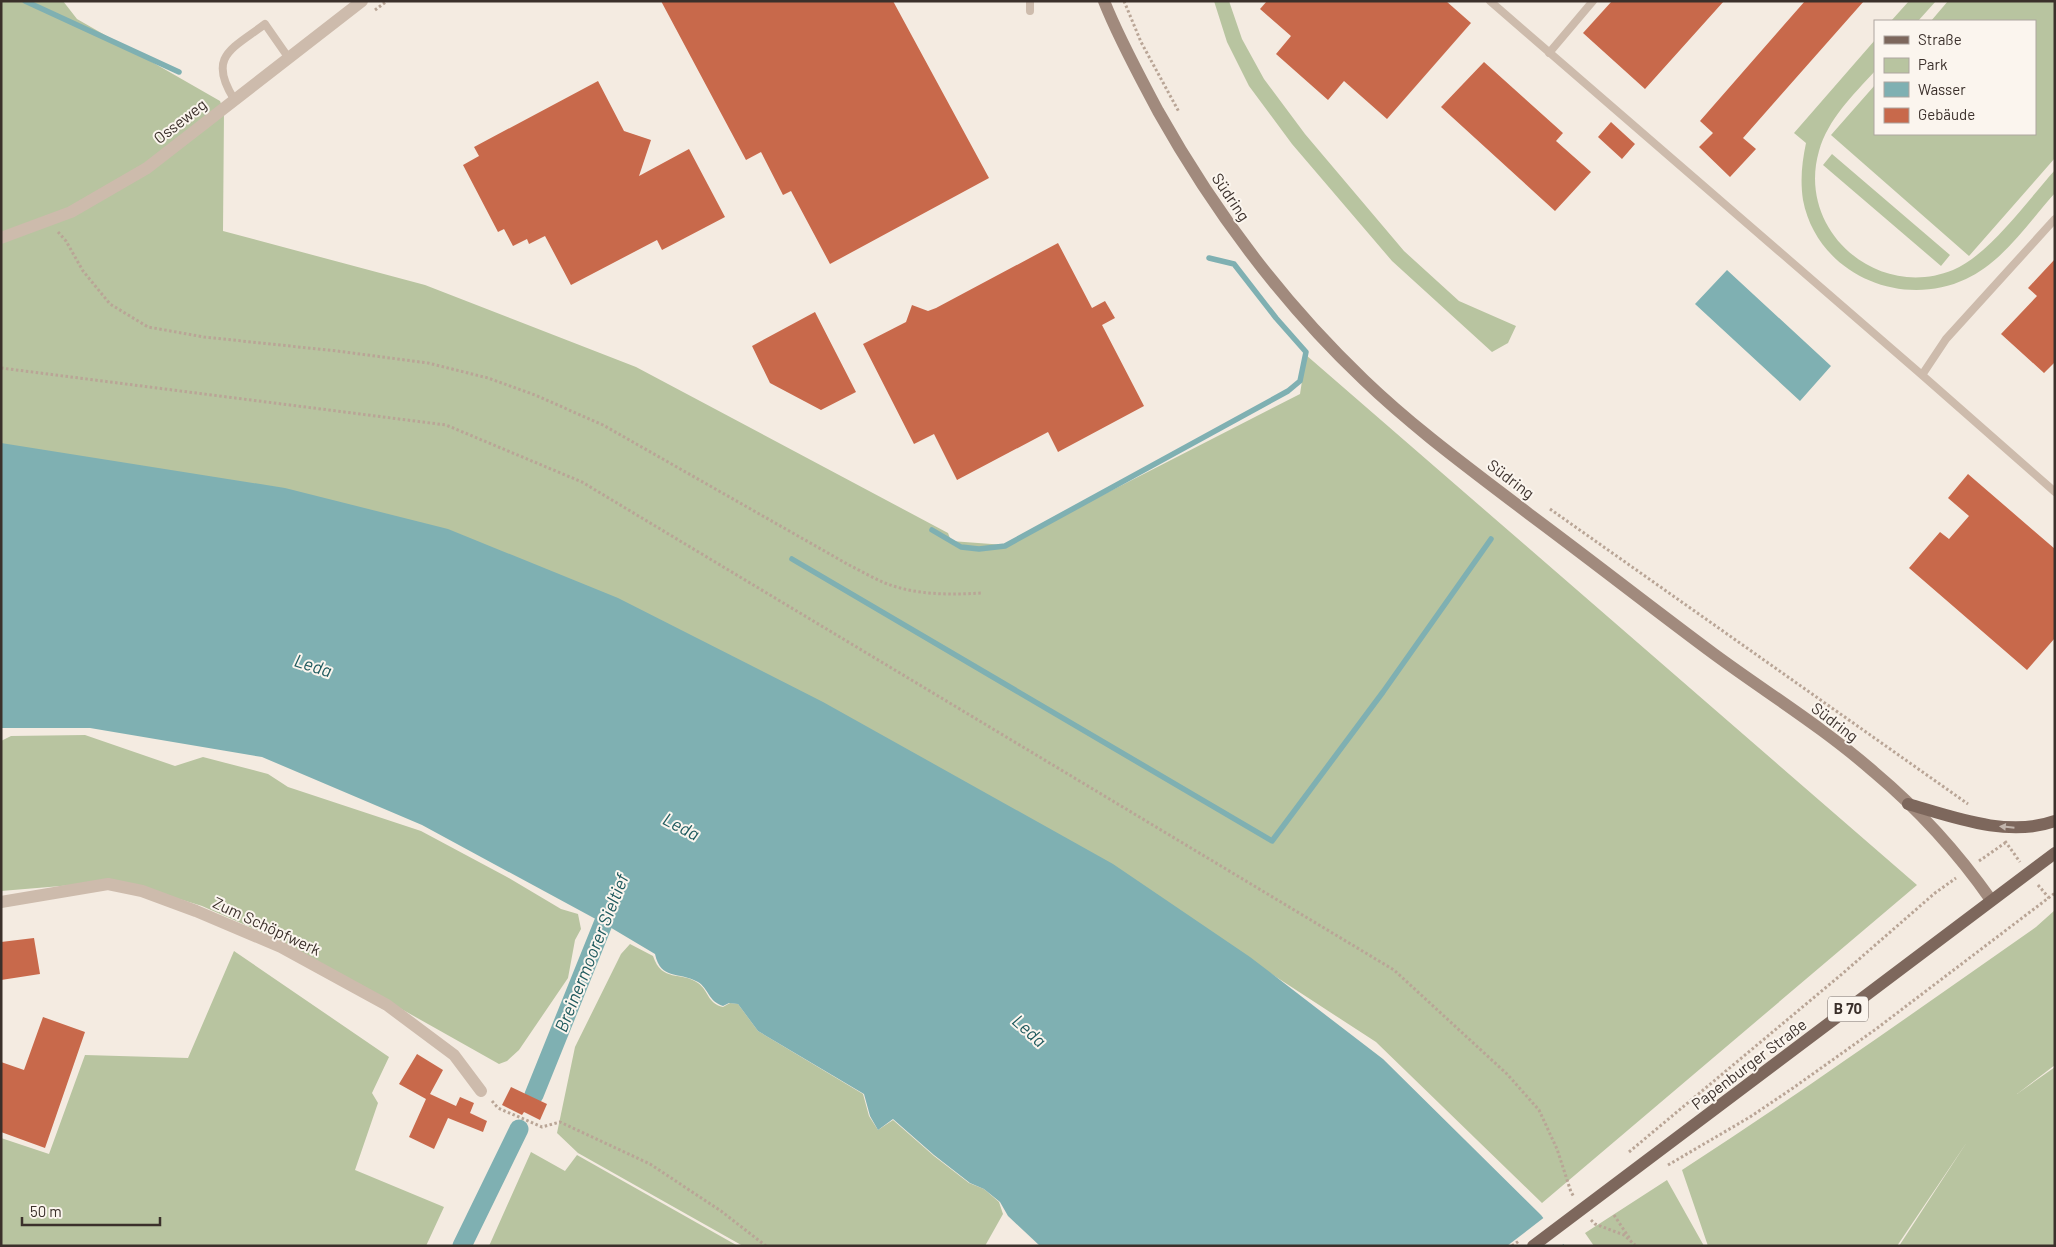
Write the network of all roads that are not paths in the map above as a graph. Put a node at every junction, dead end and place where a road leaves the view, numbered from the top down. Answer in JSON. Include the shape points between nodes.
{"nodes":[{"id":1,"x":362,"y":1,"type":"edge"},
{"id":2,"x":1030,"y":1,"type":"edge"},
{"id":3,"x":1490,"y":1,"type":"edge"},
{"id":4,"x":1593,"y":1,"type":"edge"},
{"id":5,"x":1103,"y":3,"type":"edge"},
{"id":6,"x":1030,"y":10,"type":"dead end"},
{"id":7,"x":1549,"y":53,"type":"junction"},
{"id":8,"x":288,"y":57,"type":"junction"},
{"id":9,"x":234,"y":99,"type":"junction"},
{"id":10,"x":2055,"y":218,"type":"edge"},
{"id":11,"x":1,"y":238,"type":"edge"},
{"id":12,"x":1922,"y":375,"type":"junction"},
{"id":13,"x":2055,"y":492,"type":"edge"},
{"id":14,"x":1908,"y":804,"type":"junction"},
{"id":15,"x":2055,"y":821,"type":"edge"},
{"id":16,"x":2055,"y":853,"type":"edge"},
{"id":17,"x":1991,"y":900,"type":"junction"},
{"id":18,"x":1,"y":902,"type":"edge"},
{"id":19,"x":481,"y":1091,"type":"road end"},
{"id":20,"x":1534,"y":1246,"type":"edge"}],
"edges":[{"from":1,"to":8,"type":"street","name":"Osseweg"},
{"from":2,"to":6,"type":"lane"},
{"from":3,"to":7,"type":"lane"},
{"from":4,"to":7,"type":"lane"},
{"from":5,"to":14,"type":"main road","name":"Südring","via":[[1174,140],[1212,201],[1258,265],[1309,324],[1365,381],[1495,488],[1875,772]]},
{"from":7,"to":12,"type":"lane"},
{"from":8,"to":9,"type":"street","name":"Osseweg"},
{"from":8,"to":9,"type":"lane","via":[[265,24],[237,45],[227,54],[222,65],[225,82]]},
{"from":9,"to":11,"type":"street","name":"Osseweg","via":[[147,168],[71,212]]},
{"from":10,"to":12,"type":"lane","via":[[1946,339]]},
{"from":12,"to":13,"type":"lane"},
{"from":15,"to":14,"type":"main road","one_way":true,"via":[[2020,828],[1994,825]]},
{"from":14,"to":17,"type":"main road","name":"Südring","via":[[1969,869]]},
{"from":16,"to":17,"type":"main road","name":"Papenburger Straße","number":"B 70"},
{"from":17,"to":20,"type":"main road","name":"Papenburger Straße","number":"B 70"},
{"from":18,"to":19,"type":"street","name":"Zum Schöpfwerk","via":[[108,884],[142,891],[196,912],[281,948],[387,1005],[454,1055]]}]}
